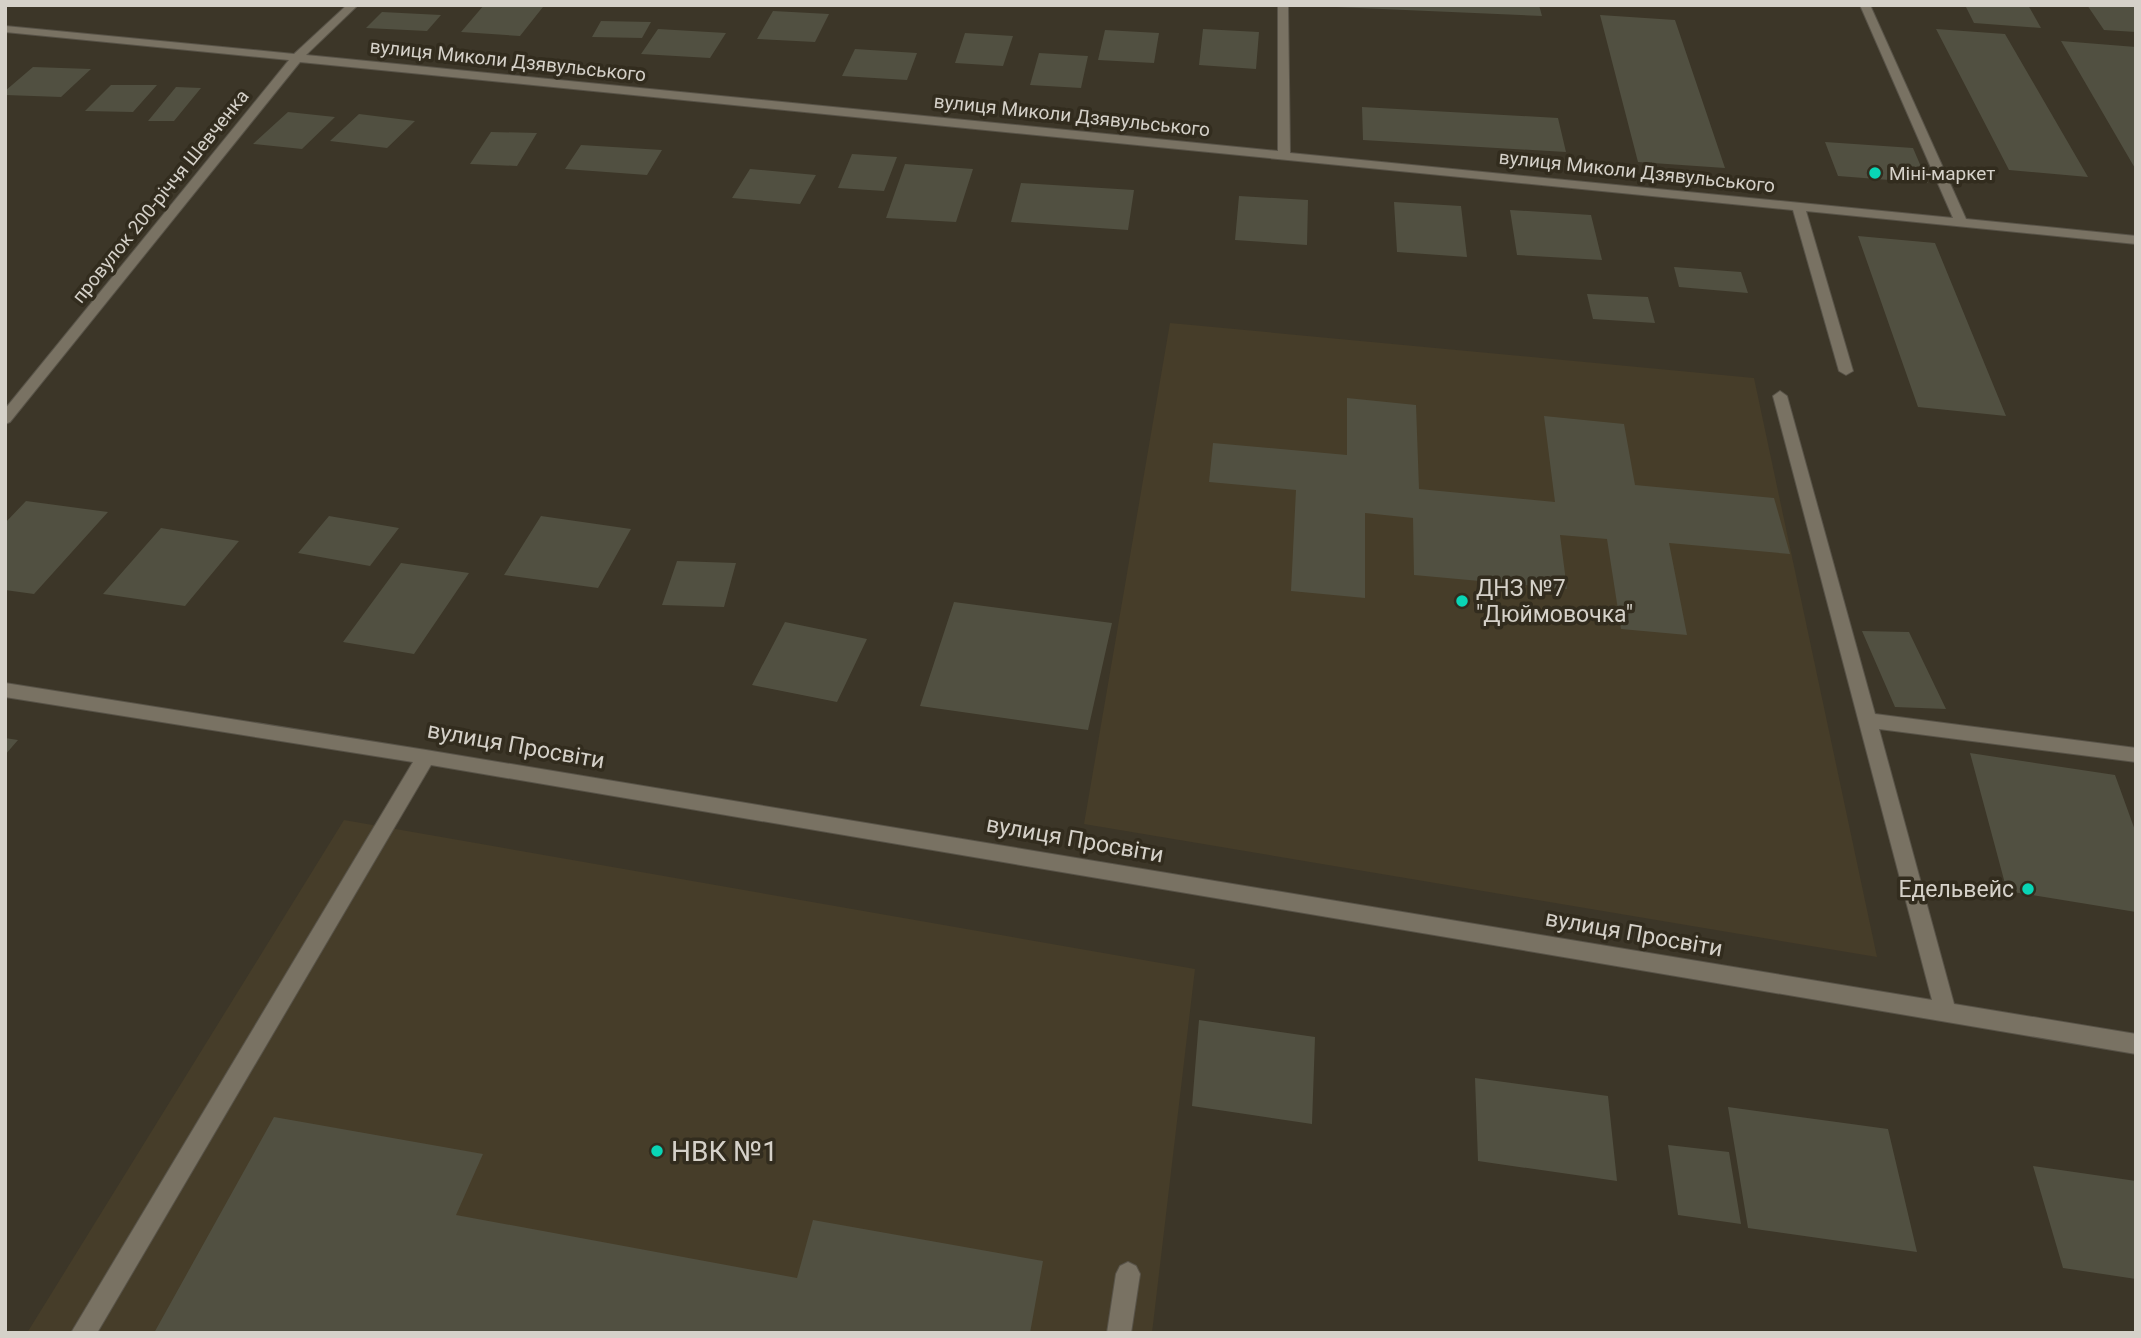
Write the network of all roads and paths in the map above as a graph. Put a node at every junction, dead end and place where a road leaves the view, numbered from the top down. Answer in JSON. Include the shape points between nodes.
{"nodes":[{"id":1,"x":353,"y":5,"type":"edge"},
{"id":2,"x":1283,"y":5,"type":"edge"},
{"id":3,"x":1865,"y":5,"type":"edge"},
{"id":4,"x":5,"y":29,"type":"edge"},
{"id":5,"x":296,"y":58,"type":"junction"},
{"id":6,"x":1284,"y":155,"type":"junction"},
{"id":7,"x":1798,"y":206,"type":"junction"},
{"id":8,"x":1961,"y":222,"type":"junction"},
{"id":9,"x":2134,"y":243,"type":"edge"},
{"id":10,"x":1846,"y":371,"type":"dead end"},
{"id":11,"x":1780,"y":396,"type":"dead end"},
{"id":12,"x":5,"y":419,"type":"edge"},
{"id":13,"x":5,"y":690,"type":"edge"},
{"id":14,"x":1867,"y":720,"type":"junction"},
{"id":15,"x":2136,"y":755,"type":"edge"},
{"id":16,"x":426,"y":757,"type":"junction"},
{"id":17,"x":1946,"y":1012,"type":"junction"},
{"id":18,"x":2136,"y":1044,"type":"edge"},
{"id":19,"x":1128,"y":1274,"type":"dead end"},
{"id":20,"x":83,"y":1333,"type":"edge"},
{"id":21,"x":1119,"y":1333,"type":"edge"}],
"edges":[{"from":1,"to":5,"type":"street","name":"провулок 200-річчя Шевченка"},
{"from":2,"to":6,"type":"street"},
{"from":3,"to":8,"type":"street"},
{"from":4,"to":5,"type":"street","name":"вулиця Миколи Дзявульського"},
{"from":5,"to":6,"type":"street","name":"вулиця Миколи Дзявульського"},
{"from":5,"to":12,"type":"street","name":"провулок 200-річчя Шевченка"},
{"from":6,"to":7,"type":"street","name":"вулиця Миколи Дзявульського"},
{"from":7,"to":8,"type":"street","name":"вулиця Миколи Дзявульського"},
{"from":7,"to":10,"type":"street"},
{"from":8,"to":9,"type":"street","name":"вулиця Миколи Дзявульського"},
{"from":11,"to":14,"type":"street"},
{"from":13,"to":16,"type":"street","name":"вулиця Просвіти"},
{"from":14,"to":15,"type":"street"},
{"from":14,"to":17,"type":"street"},
{"from":16,"to":17,"type":"street","name":"вулиця Просвіти"},
{"from":16,"to":20,"type":"street"},
{"from":17,"to":18,"type":"street","name":"вулиця Просвіти"},
{"from":19,"to":21,"type":"street"}]}
